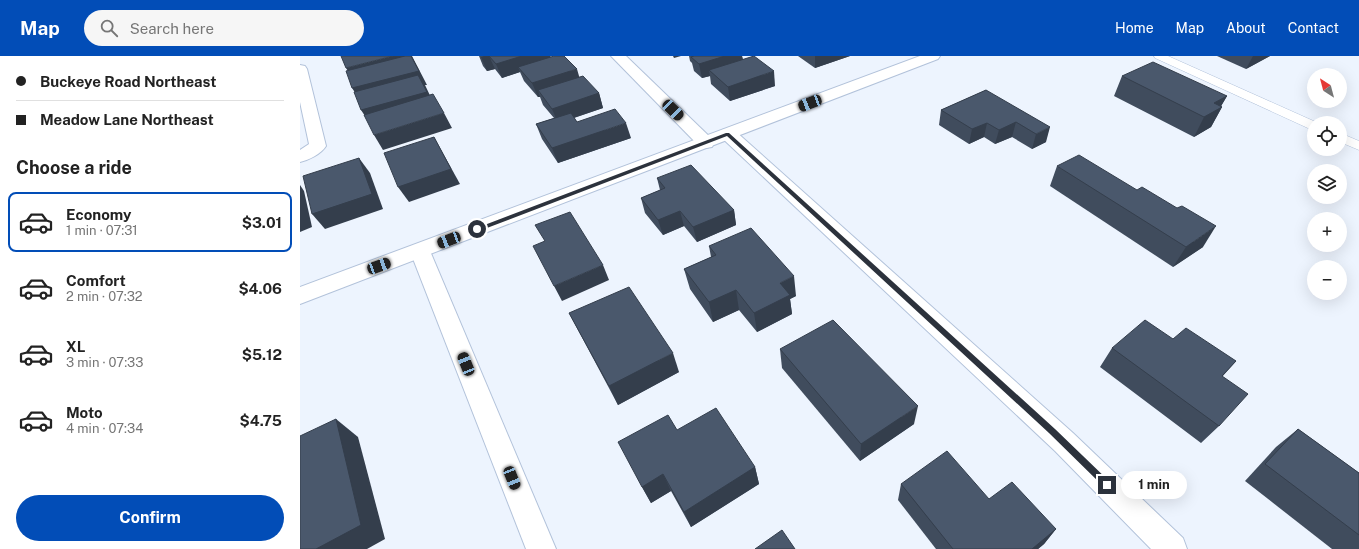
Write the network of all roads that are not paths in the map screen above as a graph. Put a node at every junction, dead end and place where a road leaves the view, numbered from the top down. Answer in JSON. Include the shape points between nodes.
{"nodes":[{"id":1,"x":618,"y":56,"type":"edge"},
{"id":2,"x":933,"y":56,"type":"edge"},
{"id":3,"x":1158,"y":56,"type":"edge"},
{"id":4,"x":300,"y":69,"type":"edge"},
{"id":5,"x":1307,"y":123,"type":"edge"},
{"id":6,"x":728,"y":134,"type":"junction"},
{"id":7,"x":1347,"y":140,"type":"edge"},
{"id":8,"x":706,"y":143,"type":"junction"},
{"id":9,"x":1359,"y":146,"type":"edge"},
{"id":10,"x":300,"y":157,"type":"edge"},
{"id":11,"x":420,"y":251,"type":"junction"},
{"id":12,"x":300,"y":296,"type":"edge"},
{"id":13,"x":541,"y":549,"type":"edge"},
{"id":14,"x":1172,"y":549,"type":"edge"}],
"edges":[{"from":1,"to":8,"type":"street"},
{"from":2,"to":6,"type":"street"},
{"from":3,"to":5,"type":"lane"},
{"from":4,"to":10,"type":"street","via":[[318,146]]},
{"from":6,"to":8,"type":"street"},
{"from":6,"to":14,"type":"street","via":[[1064,442]]},
{"from":7,"to":9,"type":"lane"},
{"from":8,"to":11,"type":"street"},
{"from":11,"to":12,"type":"street"},
{"from":11,"to":13,"type":"street"}]}
